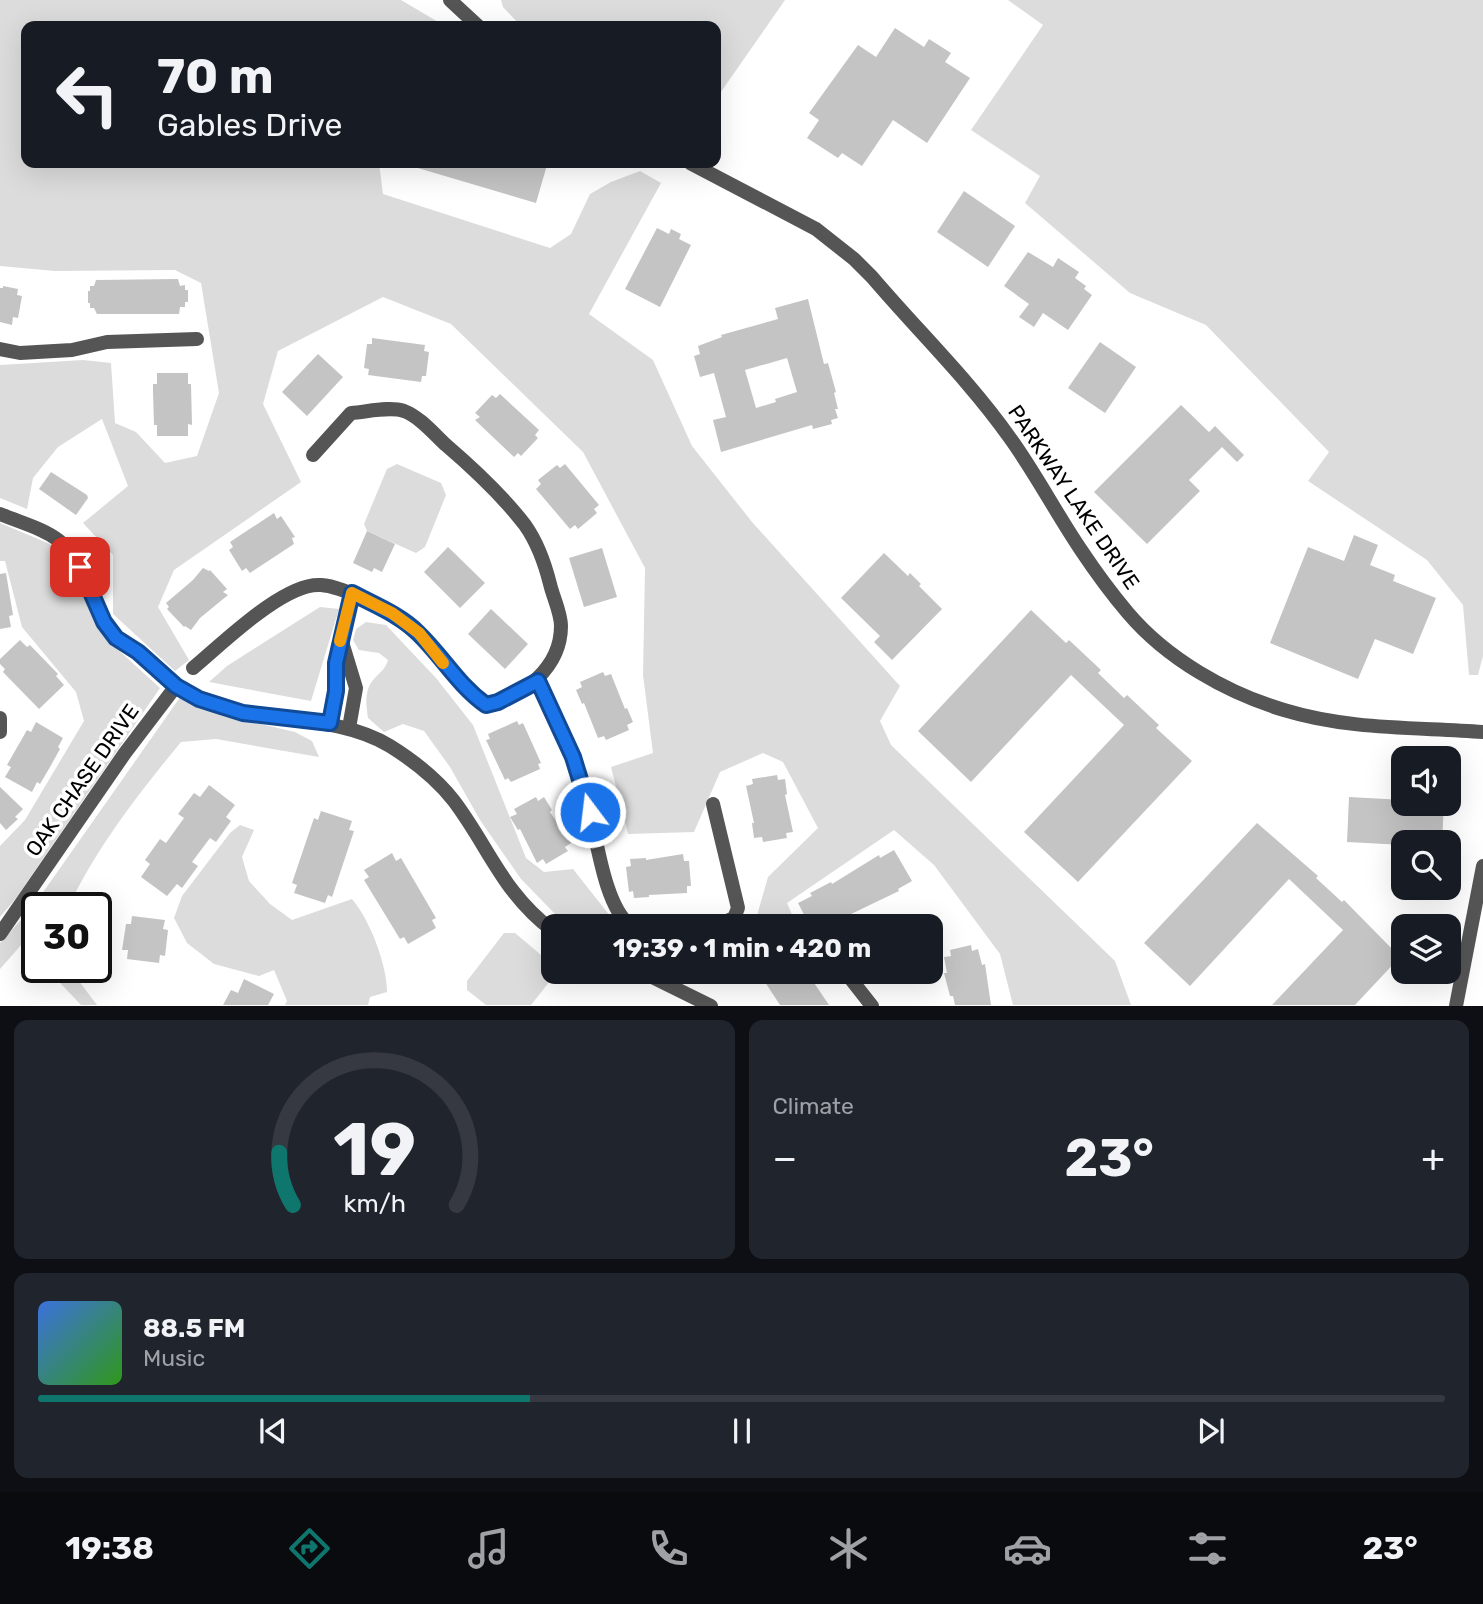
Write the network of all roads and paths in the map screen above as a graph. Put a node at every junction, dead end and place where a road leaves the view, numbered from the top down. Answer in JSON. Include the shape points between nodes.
{"nodes":[{"id":1,"x":450,"y":0,"type":"edge"},
{"id":2,"x":473,"y":21,"type":"edge"},
{"id":3,"x":700,"y":168,"type":"edge"},
{"id":4,"x":197,"y":339,"type":"dead end"},
{"id":5,"x":0,"y":349,"type":"edge"},
{"id":6,"x":313,"y":455,"type":"dead end"},
{"id":7,"x":0,"y":514,"type":"edge"},
{"id":8,"x":352,"y":593,"type":"junction"},
{"id":9,"x":341,"y":637,"type":"junction"},
{"id":10,"x":194,"y":668,"type":"dead end"},
{"id":11,"x":538,"y":681,"type":"junction"},
{"id":12,"x":176,"y":686,"type":"junction"},
{"id":13,"x":0,"y":718,"type":"edge"},
{"id":14,"x":330,"y":723,"type":"junction"},
{"id":15,"x":349,"y":728,"type":"junction"},
{"id":16,"x":0,"y":732,"type":"edge"},
{"id":17,"x":1483,"y":732,"type":"edge"},
{"id":18,"x":713,"y":804,"type":"dead end"},
{"id":19,"x":1483,"y":866,"type":"edge"},
{"id":20,"x":622,"y":914,"type":"edge"},
{"id":21,"x":736,"y":914,"type":"edge"},
{"id":22,"x":541,"y":920,"type":"edge"},
{"id":23,"x":0,"y":934,"type":"edge"},
{"id":24,"x":666,"y":984,"type":"edge"},
{"id":25,"x":855,"y":984,"type":"edge"},
{"id":26,"x":711,"y":1006,"type":"edge"},
{"id":27,"x":872,"y":1006,"type":"edge"},
{"id":28,"x":1456,"y":1006,"type":"edge"}],
"edges":[{"from":1,"to":2,"type":"street"},
{"from":3,"to":17,"type":"street","name":"PARKWAY LAKE DRIVE","via":[[816,229],[872,277],[978,397],[1025,458],[1101,578],[1129,615],[1166,648],[1229,688],[1314,719],[1379,728]]},
{"from":4,"to":5,"type":"street","via":[[107,342],[60,351]]},
{"from":6,"to":11,"type":"street","via":[[351,413],[391,409],[417,419],[480,473],[526,527],[544,564],[561,625],[556,649]]},
{"from":7,"to":12,"type":"street","via":[[57,537],[73,552],[104,622],[116,638]]},
{"from":8,"to":9,"type":"street"},
{"from":8,"to":10,"type":"street","via":[[322,584],[283,595]]},
{"from":8,"to":11,"type":"street","via":[[419,633],[470,693],[486,705]]},
{"from":9,"to":14,"type":"street"},
{"from":9,"to":15,"type":"street","via":[[356,688]]},
{"from":11,"to":20,"type":"street","via":[[573,757],[604,877]]},
{"from":12,"to":14,"type":"street","via":[[243,713]]},
{"from":12,"to":23,"type":"street","name":"OAK CHASE DRIVE"},
{"from":13,"to":16,"type":"street"},
{"from":14,"to":15,"type":"street"},
{"from":15,"to":22,"type":"street","via":[[381,741],[430,776],[462,813],[508,888]]},
{"from":18,"to":21,"type":"street","via":[[738,908]]},
{"from":19,"to":28,"type":"street"},
{"from":24,"to":26,"type":"street"},
{"from":25,"to":27,"type":"street"}]}
